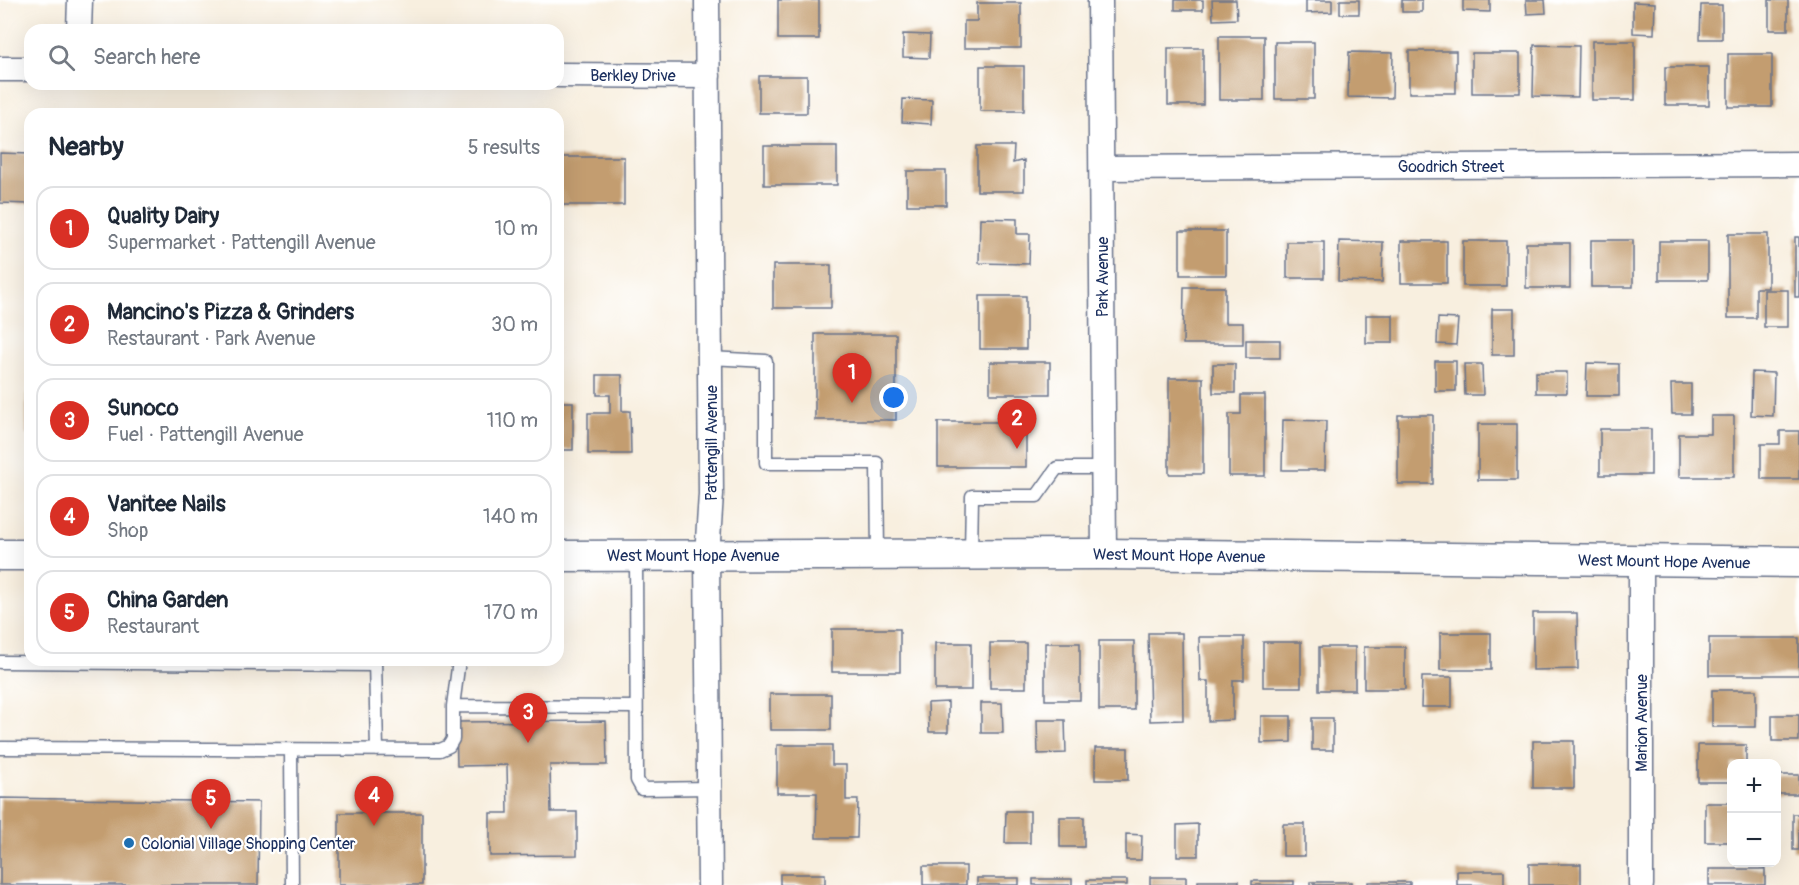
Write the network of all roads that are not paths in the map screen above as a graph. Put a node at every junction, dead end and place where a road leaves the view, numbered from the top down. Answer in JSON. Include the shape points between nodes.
{"nodes":[{"id":1,"x":80,"y":0,"type":"edge"},
{"id":2,"x":707,"y":0,"type":"edge"},
{"id":3,"x":1100,"y":0,"type":"edge"},
{"id":4,"x":79,"y":24,"type":"edge"},
{"id":5,"x":0,"y":69,"type":"edge"},
{"id":6,"x":24,"y":69,"type":"edge"},
{"id":7,"x":564,"y":75,"type":"edge"},
{"id":8,"x":708,"y":76,"type":"junction"},
{"id":9,"x":1799,"y":164,"type":"edge"},
{"id":10,"x":1102,"y":168,"type":"junction"},
{"id":11,"x":710,"y":358,"type":"junction"},
{"id":12,"x":1103,"y":468,"type":"junction"},
{"id":13,"x":878,"y":554,"type":"junction"},
{"id":14,"x":971,"y":554,"type":"junction"},
{"id":15,"x":1104,"y":554,"type":"junction"},
{"id":16,"x":0,"y":555,"type":"edge"},
{"id":17,"x":24,"y":555,"type":"edge"},
{"id":18,"x":564,"y":556,"type":"edge"},
{"id":19,"x":636,"y":556,"type":"junction"},
{"id":20,"x":707,"y":556,"type":"junction"},
{"id":21,"x":1641,"y":561,"type":"junction"},
{"id":22,"x":1799,"y":562,"type":"edge"},
{"id":23,"x":0,"y":662,"type":"edge"},
{"id":24,"x":24,"y":662,"type":"edge"},
{"id":25,"x":375,"y":666,"type":"edge"},
{"id":26,"x":458,"y":666,"type":"edge"},
{"id":27,"x":453,"y":706,"type":"junction"},
{"id":28,"x":636,"y":707,"type":"junction"},
{"id":29,"x":0,"y":748,"type":"edge"},
{"id":30,"x":291,"y":750,"type":"junction"},
{"id":31,"x":377,"y":750,"type":"junction"},
{"id":32,"x":709,"y":788,"type":"junction"},
{"id":33,"x":292,"y":885,"type":"edge"},
{"id":34,"x":710,"y":885,"type":"edge"},
{"id":35,"x":1641,"y":885,"type":"edge"}],
"edges":[{"from":1,"to":4,"type":"street"},
{"from":2,"to":8,"type":"street","name":"Pattengill Avenue"},
{"from":3,"to":10,"type":"street","name":"Park Avenue"},
{"from":5,"to":6,"type":"street"},
{"from":7,"to":8,"type":"street","name":"Berkley Drive"},
{"from":8,"to":11,"type":"street","name":"Pattengill Avenue"},
{"from":9,"to":10,"type":"street","name":"Goodrich Street"},
{"from":10,"to":12,"type":"street","name":"Park Avenue"},
{"from":11,"to":13,"type":"lane","via":[[766,361],[766,463],[877,463]]},
{"from":11,"to":20,"type":"street","name":"Pattengill Avenue","via":[[711,506]]},
{"from":12,"to":14,"type":"lane","via":[[1057,468],[1037,496],[972,496]]},
{"from":12,"to":15,"type":"street","name":"Park Avenue"},
{"from":13,"to":14,"type":"street","name":"West Mount Hope Avenue"},
{"from":13,"to":20,"type":"street","name":"West Mount Hope Avenue"},
{"from":14,"to":15,"type":"street","name":"West Mount Hope Avenue"},
{"from":15,"to":21,"type":"street","name":"West Mount Hope Avenue"},
{"from":16,"to":17,"type":"street"},
{"from":18,"to":19,"type":"street","name":"West Mount Hope Avenue"},
{"from":19,"to":20,"type":"street","name":"West Mount Hope Avenue"},
{"from":19,"to":28,"type":"lane"},
{"from":20,"to":32,"type":"street","name":"Pattengill Avenue"},
{"from":21,"to":22,"type":"street","name":"West Mount Hope Avenue"},
{"from":21,"to":35,"type":"street","name":"Marion Avenue"},
{"from":23,"to":24,"type":"lane"},
{"from":25,"to":31,"type":"lane"},
{"from":26,"to":27,"type":"lane"},
{"from":27,"to":28,"type":"lane"},
{"from":27,"to":31,"type":"lane","via":[[453,739],[449,746],[440,750]]},
{"from":28,"to":32,"type":"lane","via":[[637,780],[642,789]]},
{"from":29,"to":30,"type":"lane"},
{"from":30,"to":31,"type":"lane"},
{"from":30,"to":33,"type":"lane"},
{"from":32,"to":34,"type":"street","name":"Pattengill Avenue"}]}
